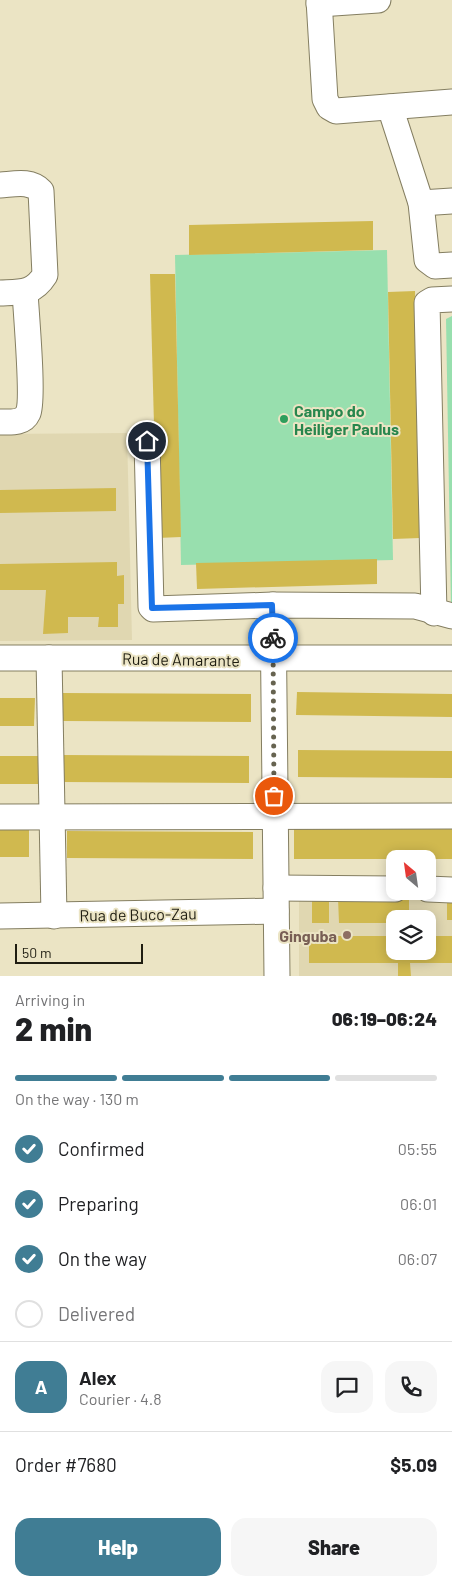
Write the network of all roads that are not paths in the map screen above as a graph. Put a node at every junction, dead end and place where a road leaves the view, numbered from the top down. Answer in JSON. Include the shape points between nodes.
{"nodes":[{"id":1,"x":378,"y":0,"type":"edge"},
{"id":2,"x":319,"y":2,"type":"edge"},
{"id":3,"x":452,"y":102,"type":"edge"},
{"id":4,"x":390,"y":107,"type":"junction"},
{"id":5,"x":0,"y":185,"type":"edge"},
{"id":6,"x":452,"y":201,"type":"edge"},
{"id":7,"x":421,"y":203,"type":"junction"},
{"id":8,"x":441,"y":265,"type":"edge"},
{"id":9,"x":25,"y":292,"type":"junction"},
{"id":10,"x":0,"y":293,"type":"edge"},
{"id":11,"x":452,"y":299,"type":"edge"},
{"id":12,"x":0,"y":422,"type":"edge"},
{"id":13,"x":147,"y":441,"type":"dead end"},
{"id":14,"x":272,"y":605,"type":"junction"},
{"id":15,"x":443,"y":614,"type":"edge"},
{"id":16,"x":0,"y":658,"type":"edge"},
{"id":17,"x":49,"y":658,"type":"junction"},
{"id":18,"x":452,"y":658,"type":"edge"},
{"id":19,"x":273,"y":660,"type":"junction"},
{"id":20,"x":275,"y":815,"type":"junction"},
{"id":21,"x":51,"y":816,"type":"junction"},
{"id":22,"x":452,"y":816,"type":"edge"},
{"id":23,"x":0,"y":817,"type":"edge"},
{"id":24,"x":436,"y":889,"type":"edge"},
{"id":25,"x":386,"y":890,"type":"edge"},
{"id":26,"x":452,"y":890,"type":"edge"},
{"id":27,"x":276,"y":900,"type":"junction"},
{"id":28,"x":0,"y":916,"type":"edge"},
{"id":29,"x":54,"y":916,"type":"junction"},
{"id":30,"x":277,"y":976,"type":"edge"}],
"edges":[{"from":1,"to":2,"type":"street"},
{"from":2,"to":4,"type":"street","via":[[323,84],[329,107],[336,111]]},
{"from":3,"to":4,"type":"street"},
{"from":4,"to":7,"type":"street"},
{"from":5,"to":9,"type":"street","via":[[26,183],[41,191],[45,275],[38,286]]},
{"from":6,"to":7,"type":"street"},
{"from":7,"to":8,"type":"street","via":[[427,260]]},
{"from":9,"to":10,"type":"street"},
{"from":9,"to":12,"type":"street","via":[[29,412],[16,422]]},
{"from":11,"to":15,"type":"street","via":[[427,303]]},
{"from":13,"to":14,"type":"street","via":[[152,608]]},
{"from":14,"to":15,"type":"street","via":[[415,606]]},
{"from":14,"to":19,"type":"street"},
{"from":16,"to":17,"type":"street","name":"Rua de Amarante"},
{"from":17,"to":19,"type":"street","name":"Rua de Amarante"},
{"from":17,"to":21,"type":"street"},
{"from":18,"to":19,"type":"street","name":"Rua de Amarante"},
{"from":19,"to":20,"type":"street"},
{"from":20,"to":21,"type":"street"},
{"from":20,"to":22,"type":"street"},
{"from":20,"to":27,"type":"street"},
{"from":21,"to":23,"type":"street"},
{"from":21,"to":29,"type":"street"},
{"from":24,"to":26,"type":"street"},
{"from":25,"to":27,"type":"street","name":"Rua de Buco-Zau"},
{"from":27,"to":29,"type":"street","name":"Rua de Buco-Zau"},
{"from":27,"to":30,"type":"street"},
{"from":28,"to":29,"type":"street","name":"Rua de Buco-Zau"}]}
